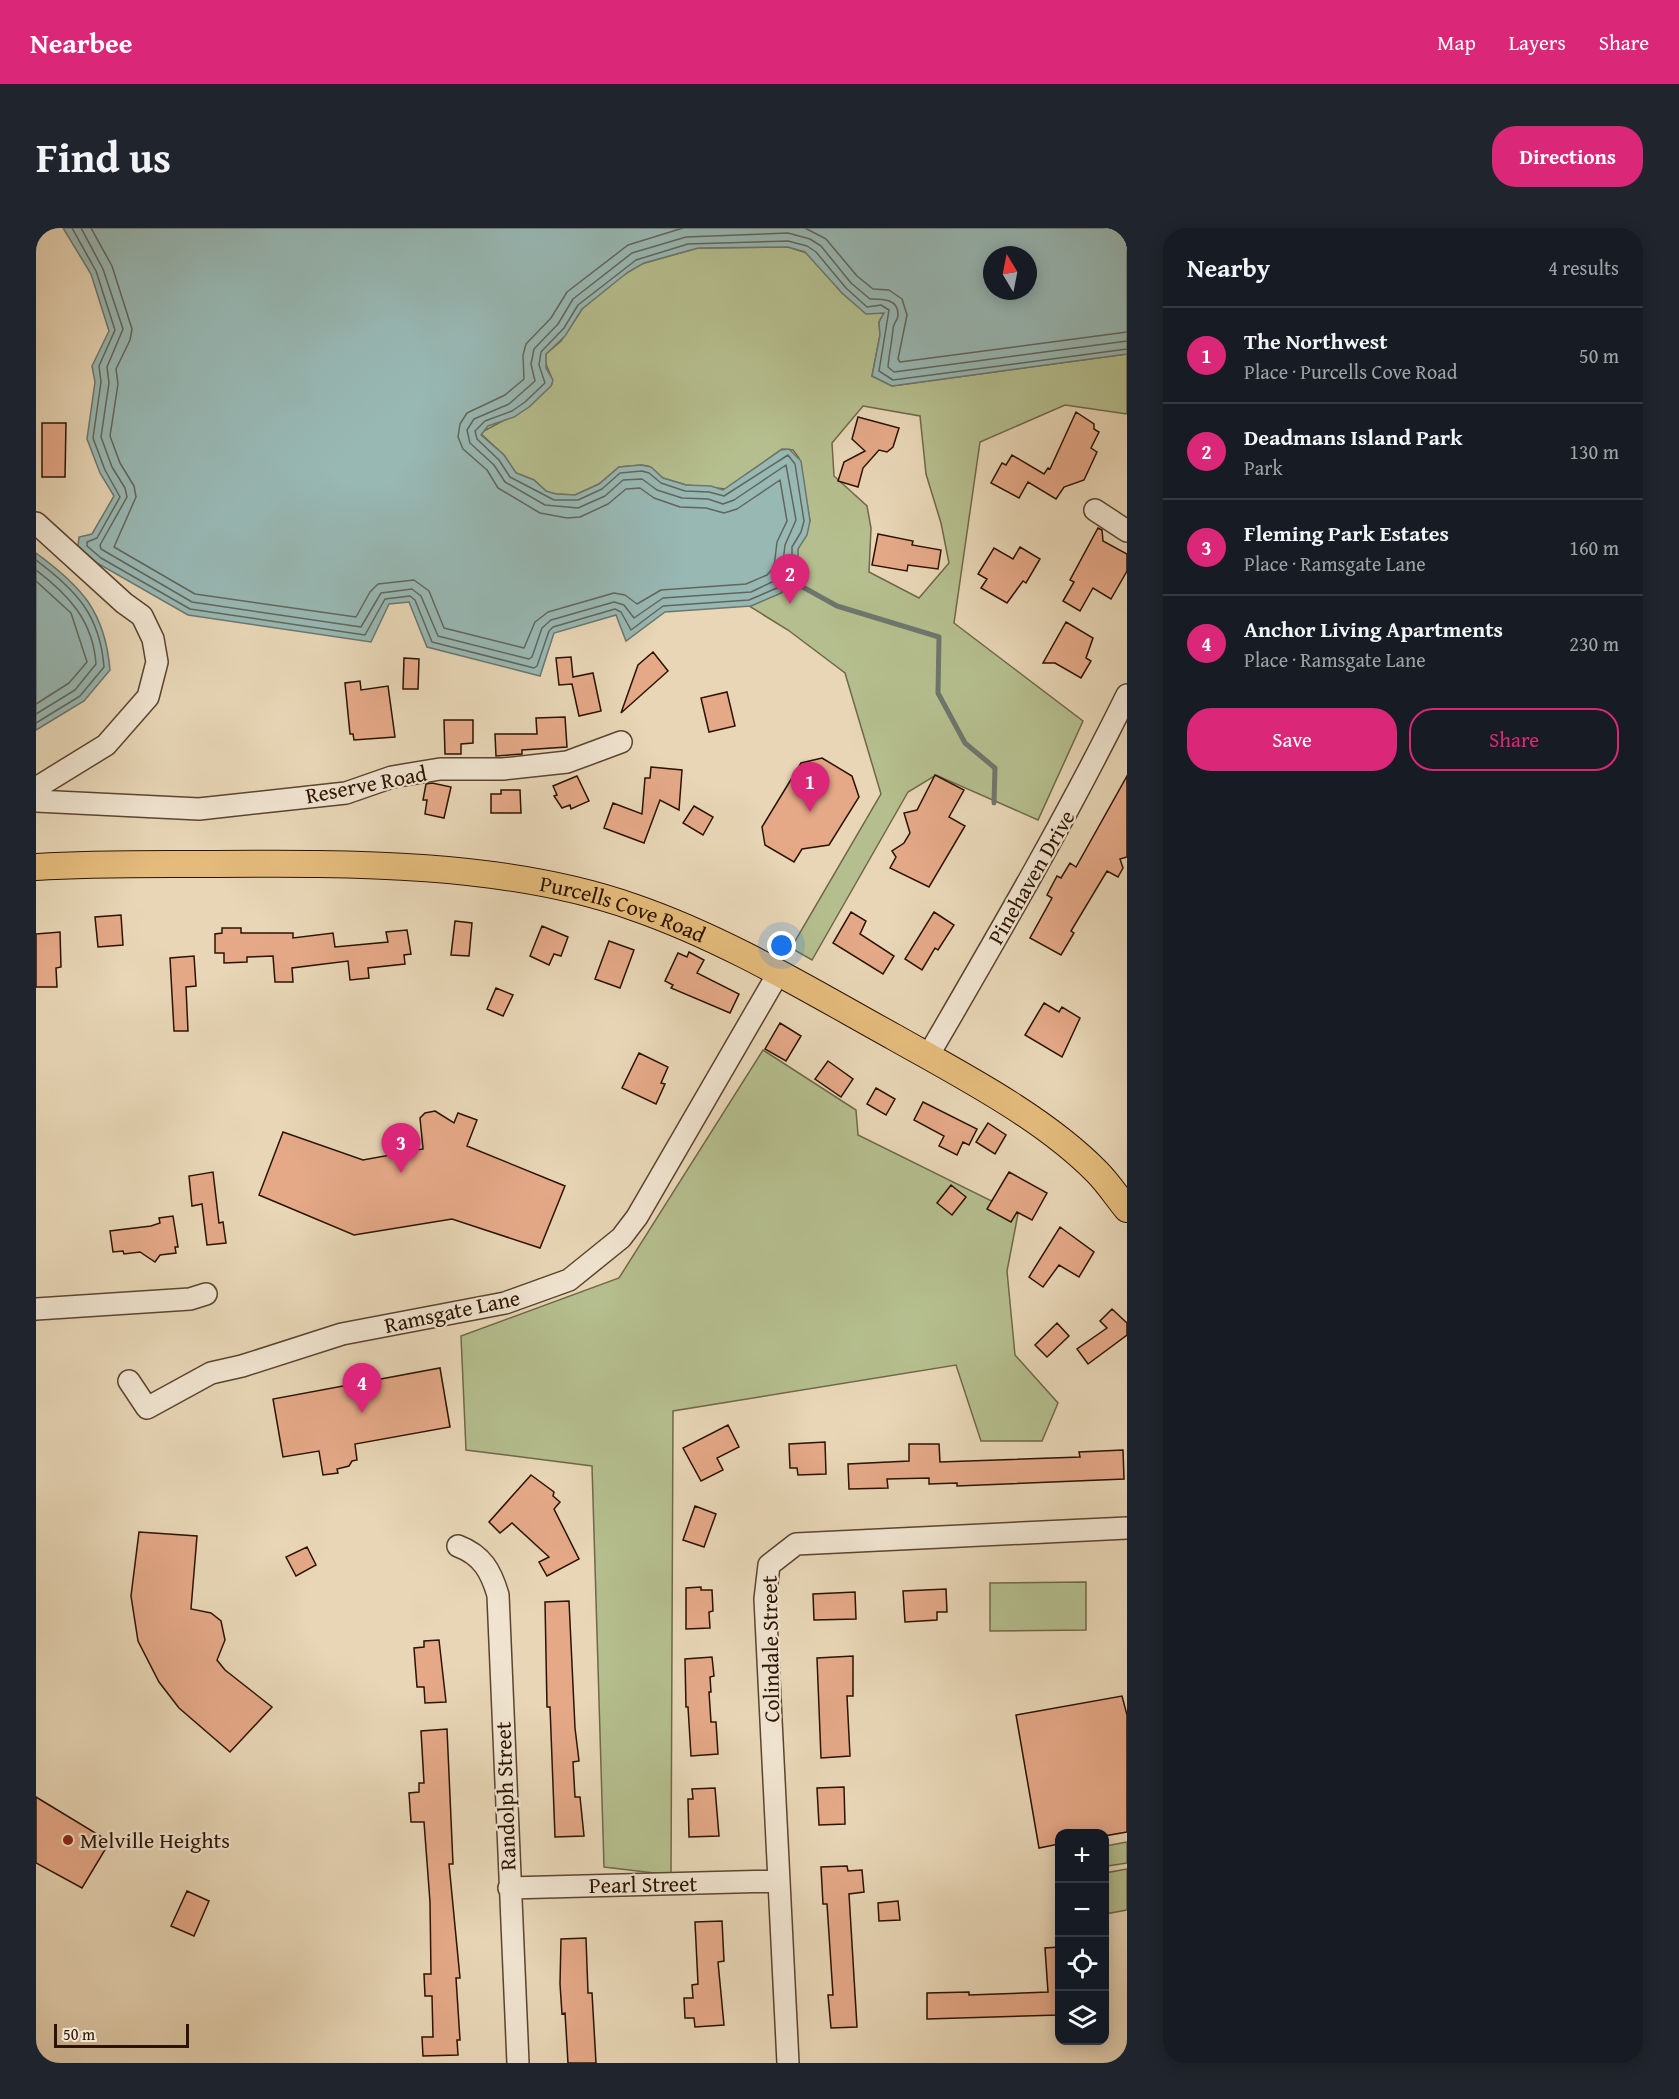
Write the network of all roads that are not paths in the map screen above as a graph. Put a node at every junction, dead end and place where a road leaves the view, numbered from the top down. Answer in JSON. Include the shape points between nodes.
{"nodes":[{"id":1,"x":1095,"y":510,"type":"dead end"},
{"id":2,"x":36,"y":523,"type":"edge"},
{"id":3,"x":1127,"y":531,"type":"edge"},
{"id":4,"x":1127,"y":695,"type":"edge"},
{"id":5,"x":621,"y":742,"type":"dead end"},
{"id":6,"x":36,"y":788,"type":"edge"},
{"id":7,"x":36,"y":801,"type":"edge"},
{"id":8,"x":36,"y":867,"type":"edge"},
{"id":9,"x":779,"y":972,"type":"junction"},
{"id":10,"x":928,"y":1056,"type":"junction"},
{"id":11,"x":1127,"y":1209,"type":"edge"},
{"id":12,"x":206,"y":1294,"type":"dead end"},
{"id":13,"x":36,"y":1310,"type":"edge"},
{"id":14,"x":129,"y":1381,"type":"dead end"},
{"id":15,"x":1127,"y":1528,"type":"edge"},
{"id":16,"x":458,"y":1546,"type":"dead end"},
{"id":17,"x":778,"y":1881,"type":"junction"},
{"id":18,"x":509,"y":1888,"type":"junction"},
{"id":19,"x":518,"y":2063,"type":"edge"},
{"id":20,"x":788,"y":2063,"type":"edge"}],
"edges":[{"from":1,"to":3,"type":"street"},
{"from":2,"to":6,"type":"street","via":[[142,616],[151,632],[157,662],[148,697],[106,745]]},
{"from":4,"to":10,"type":"street","name":"Pinehaven Drive","via":[[1078,795]]},
{"from":5,"to":7,"type":"street","name":"Reserve Road","via":[[567,762],[503,770],[440,769],[392,777],[346,793],[199,809]]},
{"from":8,"to":9,"type":"main road","name":"Purcells Cove Road","via":[[104,863],[317,863],[488,875],[552,884],[632,906],[705,935]]},
{"from":9,"to":10,"type":"main road","name":"Purcells Cove Road"},
{"from":9,"to":14,"type":"street","name":"Ramsgate Lane","via":[[637,1217],[621,1238],[568,1280],[505,1303],[342,1334],[211,1373],[147,1408]]},
{"from":10,"to":11,"type":"main road","name":"Purcells Cove Road","via":[[1070,1148],[1099,1173]]},
{"from":12,"to":13,"type":"street","via":[[190,1299]]},
{"from":15,"to":17,"type":"street","name":"Colindale Street","via":[[796,1544],[769,1565],[765,1599]]},
{"from":16,"to":18,"type":"street","name":"Randolph Street","via":[[483,1560],[498,1595]]},
{"from":17,"to":18,"type":"street","name":"Pearl Street"},
{"from":17,"to":20,"type":"street","name":"Colindale Street"},
{"from":18,"to":19,"type":"street","name":"Randolph Street"}]}
